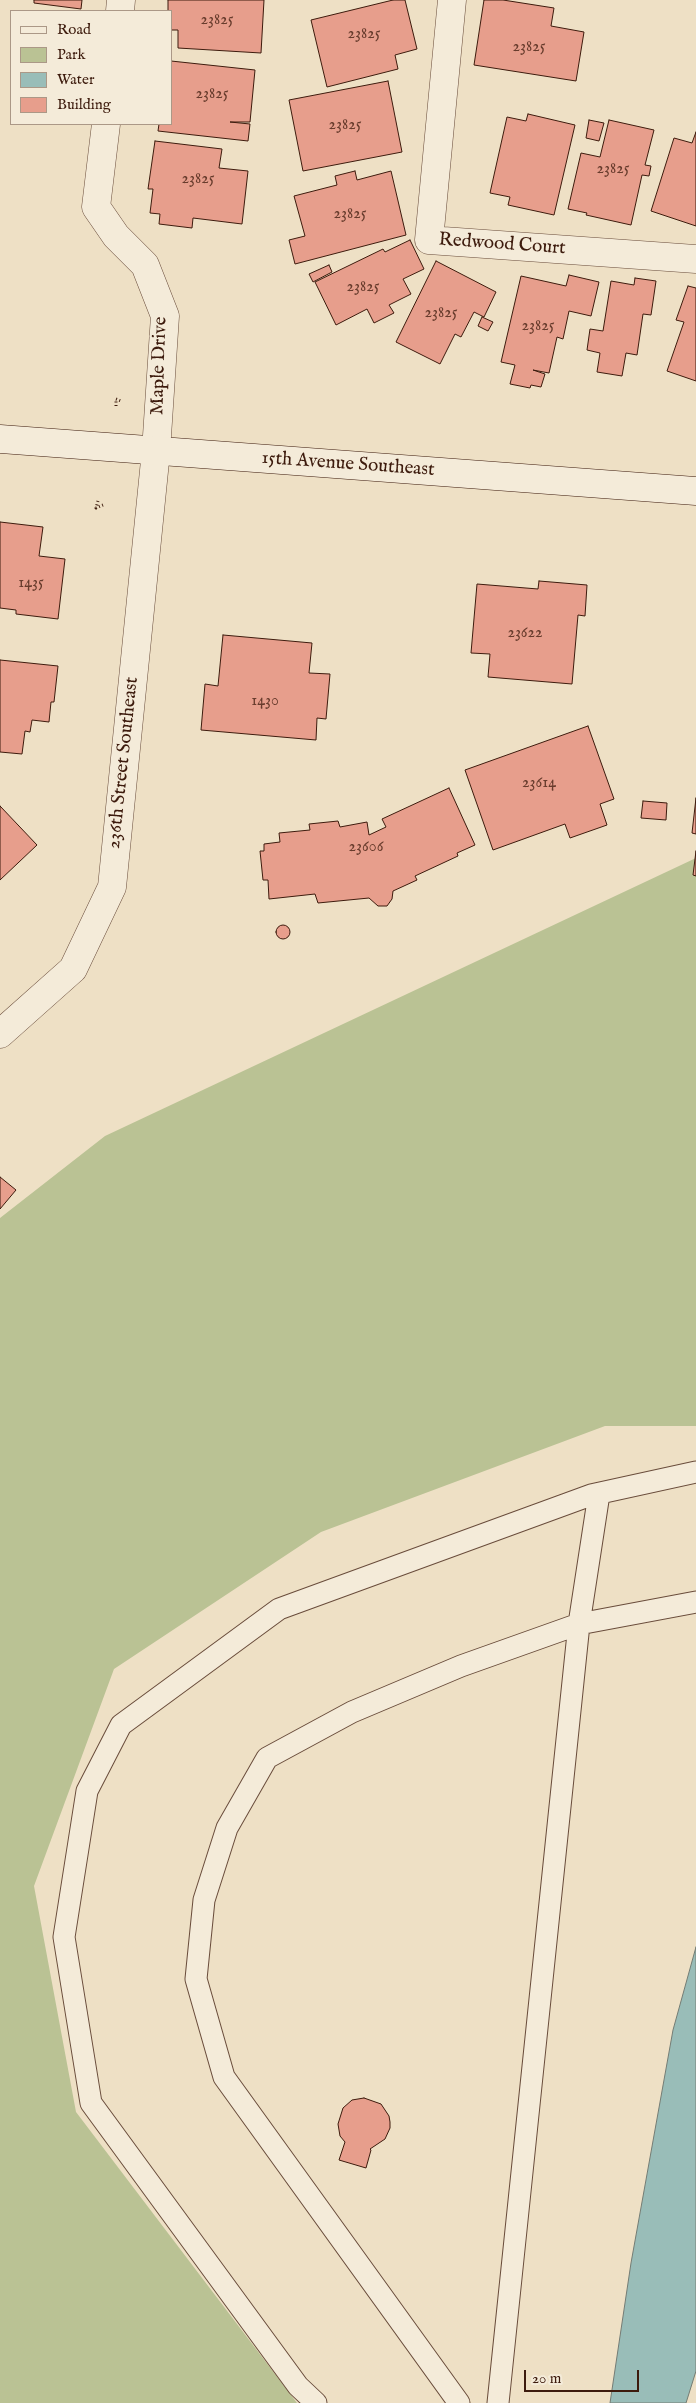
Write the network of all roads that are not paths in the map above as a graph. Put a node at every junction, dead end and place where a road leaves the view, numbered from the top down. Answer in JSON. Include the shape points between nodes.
{"nodes":[{"id":1,"x":452,"y":0,"type":"edge"},
{"id":2,"x":106,"y":125,"type":"edge"},
{"id":3,"x":696,"y":259,"type":"edge"},
{"id":4,"x":0,"y":440,"type":"edge"},
{"id":5,"x":156,"y":451,"type":"junction"},
{"id":6,"x":696,"y":491,"type":"edge"},
{"id":7,"x":0,"y":1034,"type":"edge"},
{"id":8,"x":696,"y":1472,"type":"edge"},
{"id":9,"x":599,"y":1494,"type":"junction"},
{"id":10,"x":696,"y":1602,"type":"edge"},
{"id":11,"x":579,"y":1624,"type":"junction"},
{"id":12,"x":316,"y":2403,"type":"edge"},
{"id":13,"x":459,"y":2403,"type":"edge"},
{"id":14,"x":498,"y":2403,"type":"edge"}],
"edges":[{"from":1,"to":3,"type":"street","name":"Redwood Court","via":[[429,240]]},
{"from":2,"to":5,"type":"street","name":"Maple Drive","via":[[96,207],[116,236],[145,265],[165,316]]},
{"from":4,"to":5,"type":"street","name":"15th Avenue Southeast"},
{"from":5,"to":6,"type":"street","name":"15th Avenue Southeast"},
{"from":5,"to":7,"type":"street","name":"236th Street Southeast","via":[[112,887],[73,969]]},
{"from":8,"to":9,"type":"lane"},
{"from":9,"to":11,"type":"lane"},
{"from":9,"to":12,"type":"lane","via":[[279,1609],[121,1725],[87,1791],[64,1937],[91,2103],[298,2386]]},
{"from":10,"to":11,"type":"lane"},
{"from":11,"to":13,"type":"lane","via":[[461,1666],[352,1712],[267,1758],[227,1828],[204,1900],[196,1979],[224,2077]]},
{"from":11,"to":14,"type":"lane"}]}
